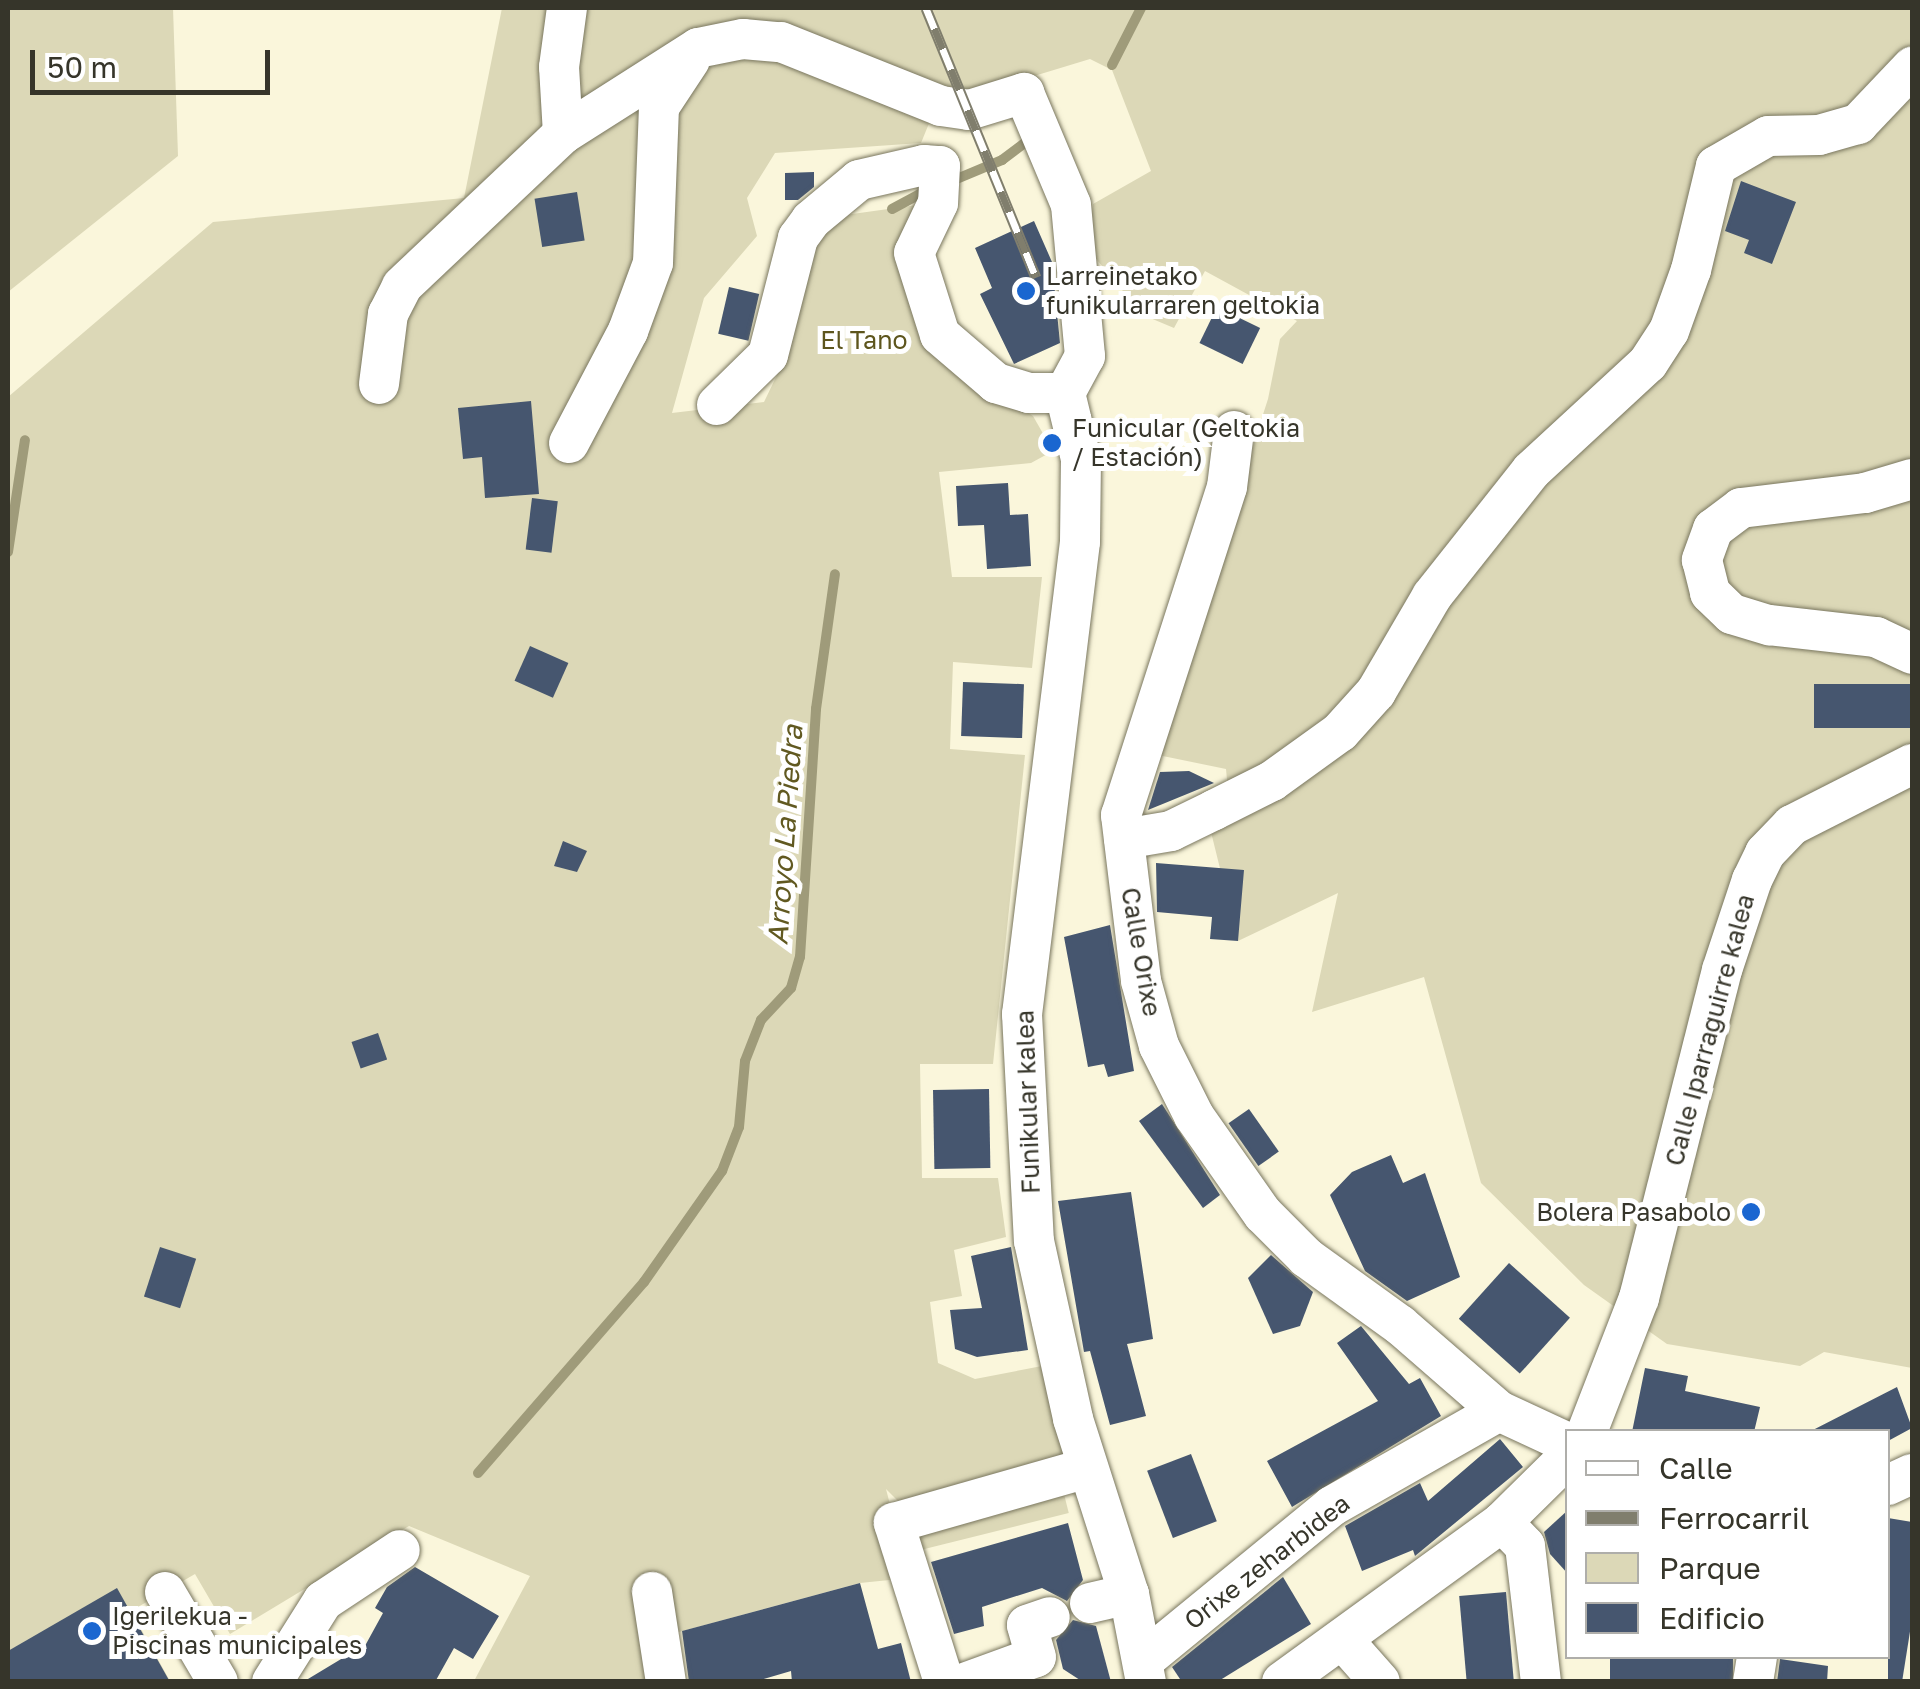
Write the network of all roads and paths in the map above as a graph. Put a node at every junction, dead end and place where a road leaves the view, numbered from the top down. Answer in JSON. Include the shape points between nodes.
{"nodes":[{"id":1,"x":567,"y":8,"type":"edge"},
{"id":2,"x":698,"y":48,"type":"junction"},
{"id":3,"x":1912,"y":67,"type":"edge"},
{"id":4,"x":563,"y":134,"type":"junction"},
{"id":5,"x":379,"y":384,"type":"dead end"},
{"id":6,"x":1065,"y":392,"type":"junction"},
{"id":7,"x":717,"y":405,"type":"dead end"},
{"id":8,"x":1234,"y":431,"type":"dead end"},
{"id":9,"x":569,"y":443,"type":"dead end"},
{"id":10,"x":1912,"y":479,"type":"edge"},
{"id":11,"x":1912,"y":654,"type":"edge"},
{"id":12,"x":1912,"y":764,"type":"edge"},
{"id":13,"x":1124,"y":839,"type":"junction"},
{"id":14,"x":1499,"y":1411,"type":"junction"},
{"id":15,"x":1588,"y":1429,"type":"edge"},
{"id":16,"x":1565,"y":1442,"type":"edge"},
{"id":17,"x":1565,"y":1460,"type":"edge"},
{"id":18,"x":1087,"y":1468,"type":"junction"},
{"id":19,"x":1502,"y":1522,"type":"junction"},
{"id":20,"x":400,"y":1550,"type":"dead end"},
{"id":21,"x":165,"y":1592,"type":"dead end"},
{"id":22,"x":652,"y":1592,"type":"dead end"},
{"id":23,"x":1129,"y":1594,"type":"junction"},
{"id":24,"x":1548,"y":1595,"type":"edge"},
{"id":25,"x":1090,"y":1603,"type":"dead end"},
{"id":26,"x":1050,"y":1617,"type":"dead end"},
{"id":27,"x":1342,"y":1639,"type":"junction"},
{"id":28,"x":1145,"y":1671,"type":"edge"},
{"id":29,"x":218,"y":1682,"type":"edge"},
{"id":30,"x":272,"y":1682,"type":"edge"},
{"id":31,"x":666,"y":1682,"type":"edge"},
{"id":32,"x":944,"y":1682,"type":"edge"},
{"id":33,"x":967,"y":1682,"type":"edge"},
{"id":34,"x":1282,"y":1682,"type":"edge"},
{"id":35,"x":1380,"y":1682,"type":"edge"},
{"id":36,"x":1542,"y":1682,"type":"edge"}],
"edges":[{"from":1,"to":4,"type":"street","via":[[560,67]]},
{"from":2,"to":4,"type":"street"},
{"from":2,"to":6,"type":"street","via":[[743,39],[781,42],[941,106],[969,110],[1024,93],[1071,204],[1084,356]]},
{"from":2,"to":9,"type":"street","via":[[660,107],[653,263],[628,331]]},
{"from":3,"to":13,"type":"street","via":[[1858,124],[1768,136],[1716,166],[1670,331],[1648,363],[1530,471],[1432,596],[1376,692],[1340,732],[1272,780],[1214,810],[1171,830]]},
{"from":4,"to":5,"type":"street","via":[[402,286],[388,314]]},
{"from":6,"to":7,"type":"street","via":[[1029,393],[996,383],[940,335],[914,253],[939,185],[905,166],[858,180],[811,220],[798,238],[768,355]]},
{"from":6,"to":18,"type":"street","name":"Funikular kalea","via":[[1081,460],[1080,542],[1022,1014],[1034,1241]]},
{"from":8,"to":13,"type":"street","name":"Calle Orixe","via":[[1227,487],[1121,815]]},
{"from":10,"to":11,"type":"street","via":[[1865,492],[1740,508],[1705,542],[1704,577],[1732,614],[1769,626],[1876,637]]},
{"from":12,"to":15,"type":"street","name":"Calle Iparraguirre kalea","via":[[1792,826],[1758,867],[1722,970],[1640,1298]]},
{"from":13,"to":14,"type":"street","name":"Calle Orixe","via":[[1140,980],[1159,1046],[1194,1116],[1264,1214],[1306,1258],[1400,1325]]},
{"from":14,"to":16,"type":"street","name":"Calle Orixe"},
{"from":14,"to":28,"type":"street","name":"Orixe zeharbidea","via":[[1332,1506]]},
{"from":17,"to":19,"type":"street"},
{"from":18,"to":23,"type":"street","name":"Funikular kalea"},
{"from":18,"to":32,"type":"street","via":[[894,1523]]},
{"from":19,"to":24,"type":"street","via":[[1524,1546]]},
{"from":19,"to":27,"type":"street"},
{"from":20,"to":30,"type":"street","via":[[323,1601]]},
{"from":21,"to":29,"type":"street"},
{"from":22,"to":31,"type":"street"},
{"from":23,"to":25,"type":"street"},
{"from":23,"to":28,"type":"street","name":"Funikular kalea"},
{"from":24,"to":36,"type":"street"},
{"from":26,"to":33,"type":"street","via":[[1027,1625],[1036,1656]]},
{"from":27,"to":34,"type":"street"},
{"from":27,"to":35,"type":"street"}]}
